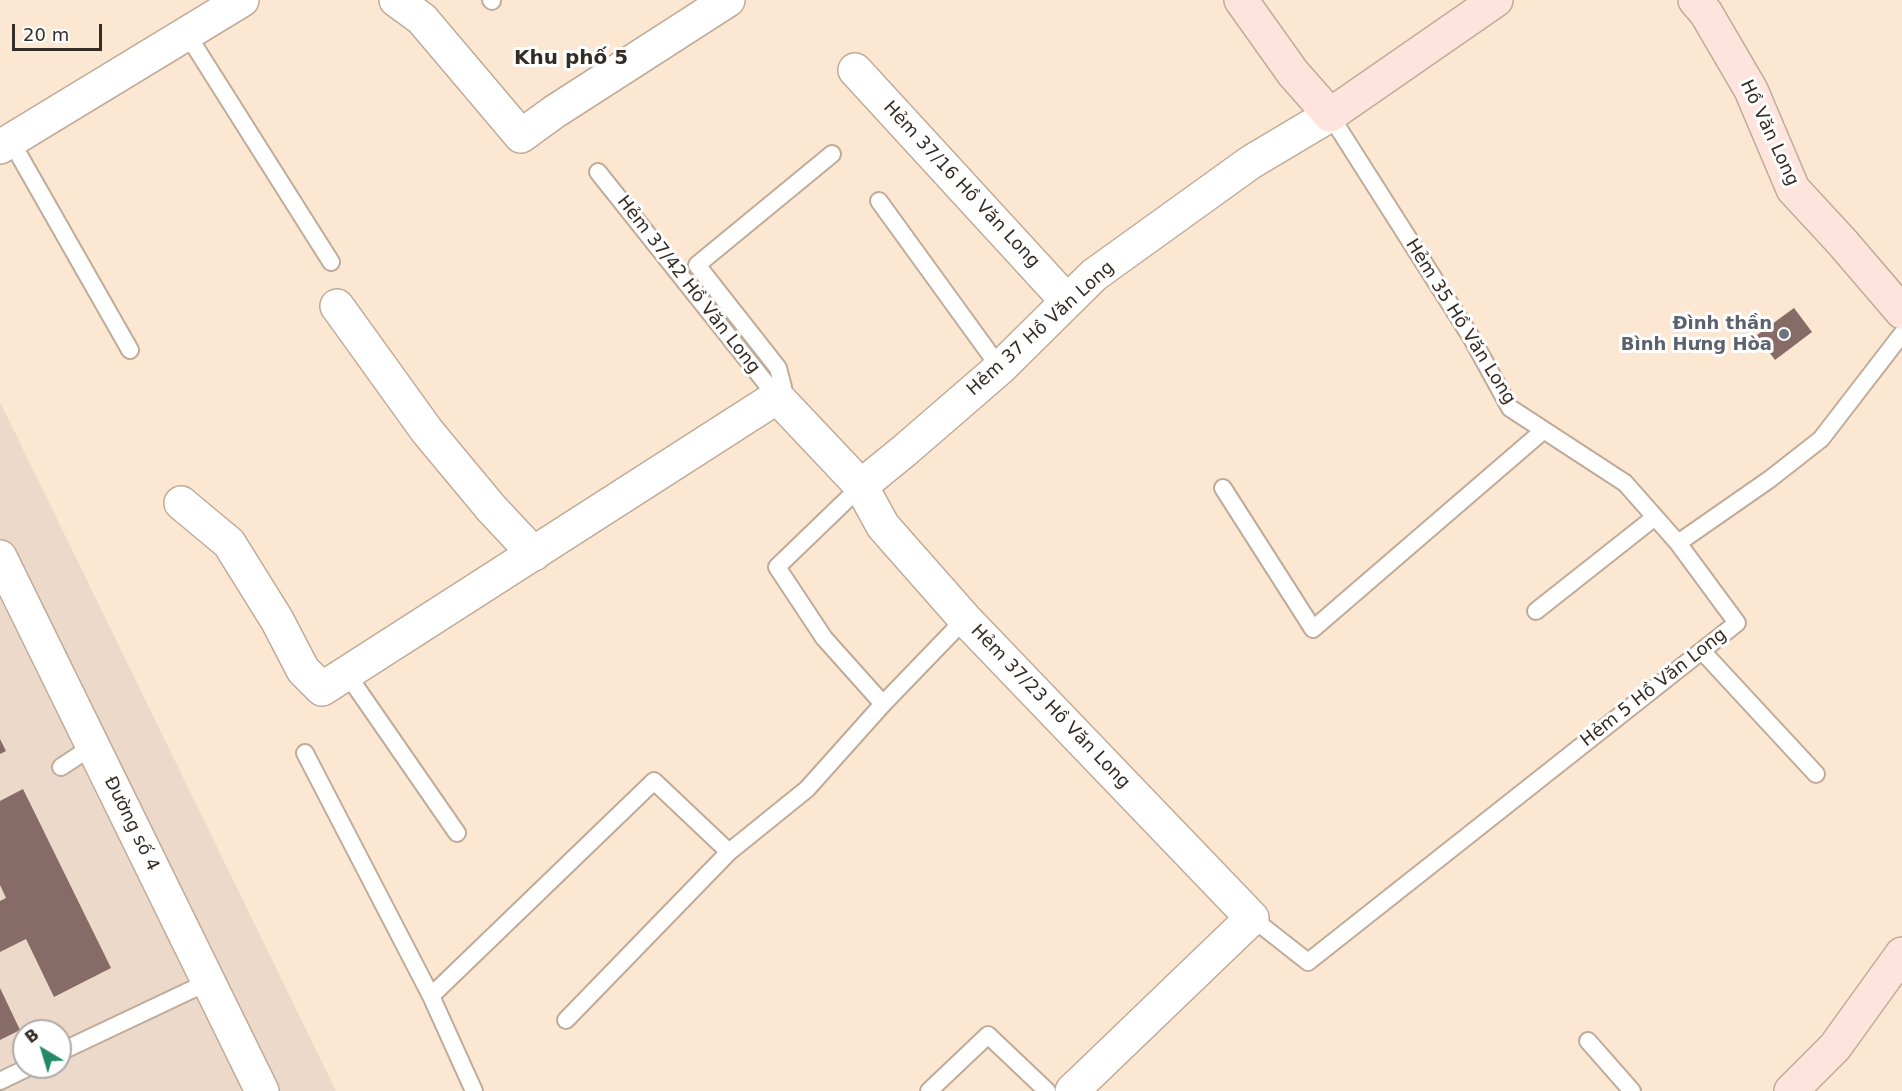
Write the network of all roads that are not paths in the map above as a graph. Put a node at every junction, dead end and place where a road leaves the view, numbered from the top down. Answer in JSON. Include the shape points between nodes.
{"nodes":[{"id":1,"x":242,"y":0,"type":"edge"},
{"id":2,"x":396,"y":0,"type":"edge"},
{"id":3,"x":728,"y":0,"type":"edge"},
{"id":4,"x":1241,"y":0,"type":"edge"},
{"id":5,"x":1496,"y":0,"type":"edge"},
{"id":6,"x":1707,"y":4,"type":"edge"},
{"id":7,"x":187,"y":34,"type":"junction"},
{"id":8,"x":855,"y":70,"type":"dead end"},
{"id":9,"x":1330,"y":115,"type":"junction"},
{"id":10,"x":5,"y":144,"type":"edge"},
{"id":11,"x":832,"y":154,"type":"dead end"},
{"id":12,"x":598,"y":172,"type":"dead end"},
{"id":13,"x":879,"y":201,"type":"dead end"},
{"id":14,"x":331,"y":262,"type":"dead end"},
{"id":15,"x":1067,"y":301,"type":"junction"},
{"id":16,"x":337,"y":306,"type":"dead end"},
{"id":17,"x":1902,"y":312,"type":"edge"},
{"id":18,"x":1902,"y":334,"type":"edge"},
{"id":19,"x":130,"y":350,"type":"dead end"},
{"id":20,"x":999,"y":368,"type":"junction"},
{"id":21,"x":777,"y":397,"type":"junction"},
{"id":22,"x":1544,"y":430,"type":"junction"},
{"id":23,"x":861,"y":486,"type":"junction"},
{"id":24,"x":1223,"y":488,"type":"dead end"},
{"id":25,"x":181,"y":503,"type":"dead end"},
{"id":26,"x":1655,"y":517,"type":"junction"},
{"id":27,"x":1678,"y":543,"type":"junction"},
{"id":28,"x":534,"y":554,"type":"junction"},
{"id":29,"x":0,"y":557,"type":"edge"},
{"id":30,"x":1536,"y":611,"type":"dead end"},
{"id":31,"x":964,"y":619,"type":"junction"},
{"id":32,"x":1702,"y":651,"type":"junction"},
{"id":33,"x":347,"y":674,"type":"junction"},
{"id":34,"x":883,"y":704,"type":"junction"},
{"id":35,"x":93,"y":746,"type":"junction"},
{"id":36,"x":305,"y":753,"type":"dead end"},
{"id":37,"x":61,"y":767,"type":"dead end"},
{"id":38,"x":1816,"y":774,"type":"dead end"},
{"id":39,"x":457,"y":832,"type":"dead end"},
{"id":40,"x":729,"y":852,"type":"junction"},
{"id":41,"x":1252,"y":918,"type":"junction"},
{"id":42,"x":1902,"y":954,"type":"edge"},
{"id":43,"x":208,"y":982,"type":"junction"},
{"id":44,"x":431,"y":996,"type":"junction"},
{"id":45,"x":566,"y":1020,"type":"dead end"},
{"id":46,"x":1588,"y":1041,"type":"dead end"},
{"id":47,"x":72,"y":1046,"type":"edge"},
{"id":48,"x":262,"y":1091,"type":"edge"},
{"id":49,"x":474,"y":1091,"type":"edge"},
{"id":50,"x":929,"y":1091,"type":"edge"},
{"id":51,"x":1047,"y":1091,"type":"edge"},
{"id":52,"x":1072,"y":1091,"type":"edge"},
{"id":53,"x":1632,"y":1091,"type":"edge"},
{"id":54,"x":1791,"y":1091,"type":"edge"}],
"edges":[{"from":1,"to":7,"type":"street"},
{"from":2,"to":3,"type":"street","via":[[422,20],[521,136]]},
{"from":4,"to":9,"type":"street","via":[[1293,73]]},
{"from":5,"to":9,"type":"street"},
{"from":6,"to":17,"type":"street","name":"Hồ Văn Long","via":[[1751,90],[1793,189]]},
{"from":7,"to":10,"type":"street"},
{"from":7,"to":14,"type":"lane"},
{"from":8,"to":15,"type":"street","name":"Hẻm 37/16 Hồ Văn Long"},
{"from":9,"to":15,"type":"street","name":"Hẻm 37 Hồ Văn Long","via":[[1251,162],[1094,276]]},
{"from":9,"to":22,"type":"lane","name":"Hẻm 35 Hồ Văn Long","via":[[1471,337],[1510,408]]},
{"from":10,"to":19,"type":"lane"},
{"from":11,"to":21,"type":"lane","via":[[697,265],[778,368],[783,387]]},
{"from":12,"to":21,"type":"lane","name":"Hẻm 37/42 Hồ Văn Long"},
{"from":13,"to":20,"type":"lane"},
{"from":15,"to":20,"type":"street","name":"Hẻm 37 Hồ Văn Long"},
{"from":16,"to":28,"type":"street","via":[[426,431]]},
{"from":18,"to":27,"type":"lane","via":[[1821,439]]},
{"from":20,"to":23,"type":"street","name":"Hẻm 37 Hồ Văn Long"},
{"from":21,"to":23,"type":"street"},
{"from":21,"to":28,"type":"street"},
{"from":22,"to":24,"type":"lane","via":[[1313,629]]},
{"from":22,"to":26,"type":"lane","name":"Hẻm 35 Hồ Văn Long","via":[[1625,483]]},
{"from":23,"to":31,"type":"street","name":"Hẻm 37/23 Hồ Văn Long","via":[[883,526]]},
{"from":23,"to":34,"type":"lane","via":[[777,567],[824,638]]},
{"from":25,"to":33,"type":"street","via":[[229,543],[303,670],[322,689]]},
{"from":26,"to":27,"type":"lane","name":"Hẻm 35 Hồ Văn Long"},
{"from":26,"to":30,"type":"lane"},
{"from":27,"to":32,"type":"lane","name":"Hẻm 5 Hồ Văn Long","via":[[1737,623]]},
{"from":28,"to":33,"type":"street"},
{"from":29,"to":35,"type":"street","name":"Đường số 4"},
{"from":31,"to":34,"type":"lane"},
{"from":31,"to":41,"type":"street","name":"Hẻm 37/23 Hồ Văn Long"},
{"from":32,"to":38,"type":"lane"},
{"from":32,"to":41,"type":"lane","name":"Hẻm 5 Hồ Văn Long","via":[[1308,962]]},
{"from":33,"to":39,"type":"lane"},
{"from":34,"to":40,"type":"lane","via":[[807,789]]},
{"from":35,"to":37,"type":"lane"},
{"from":35,"to":43,"type":"street","name":"Đường số 4"},
{"from":36,"to":44,"type":"lane"},
{"from":40,"to":44,"type":"lane","via":[[654,781]]},
{"from":40,"to":45,"type":"lane"},
{"from":41,"to":52,"type":"street"},
{"from":42,"to":54,"type":"street","via":[[1835,1047]]},
{"from":43,"to":47,"type":"lane"},
{"from":43,"to":48,"type":"street","name":"Đường số 4"},
{"from":44,"to":49,"type":"lane"},
{"from":46,"to":53,"type":"lane"},
{"from":50,"to":51,"type":"lane","via":[[988,1035]]}]}
